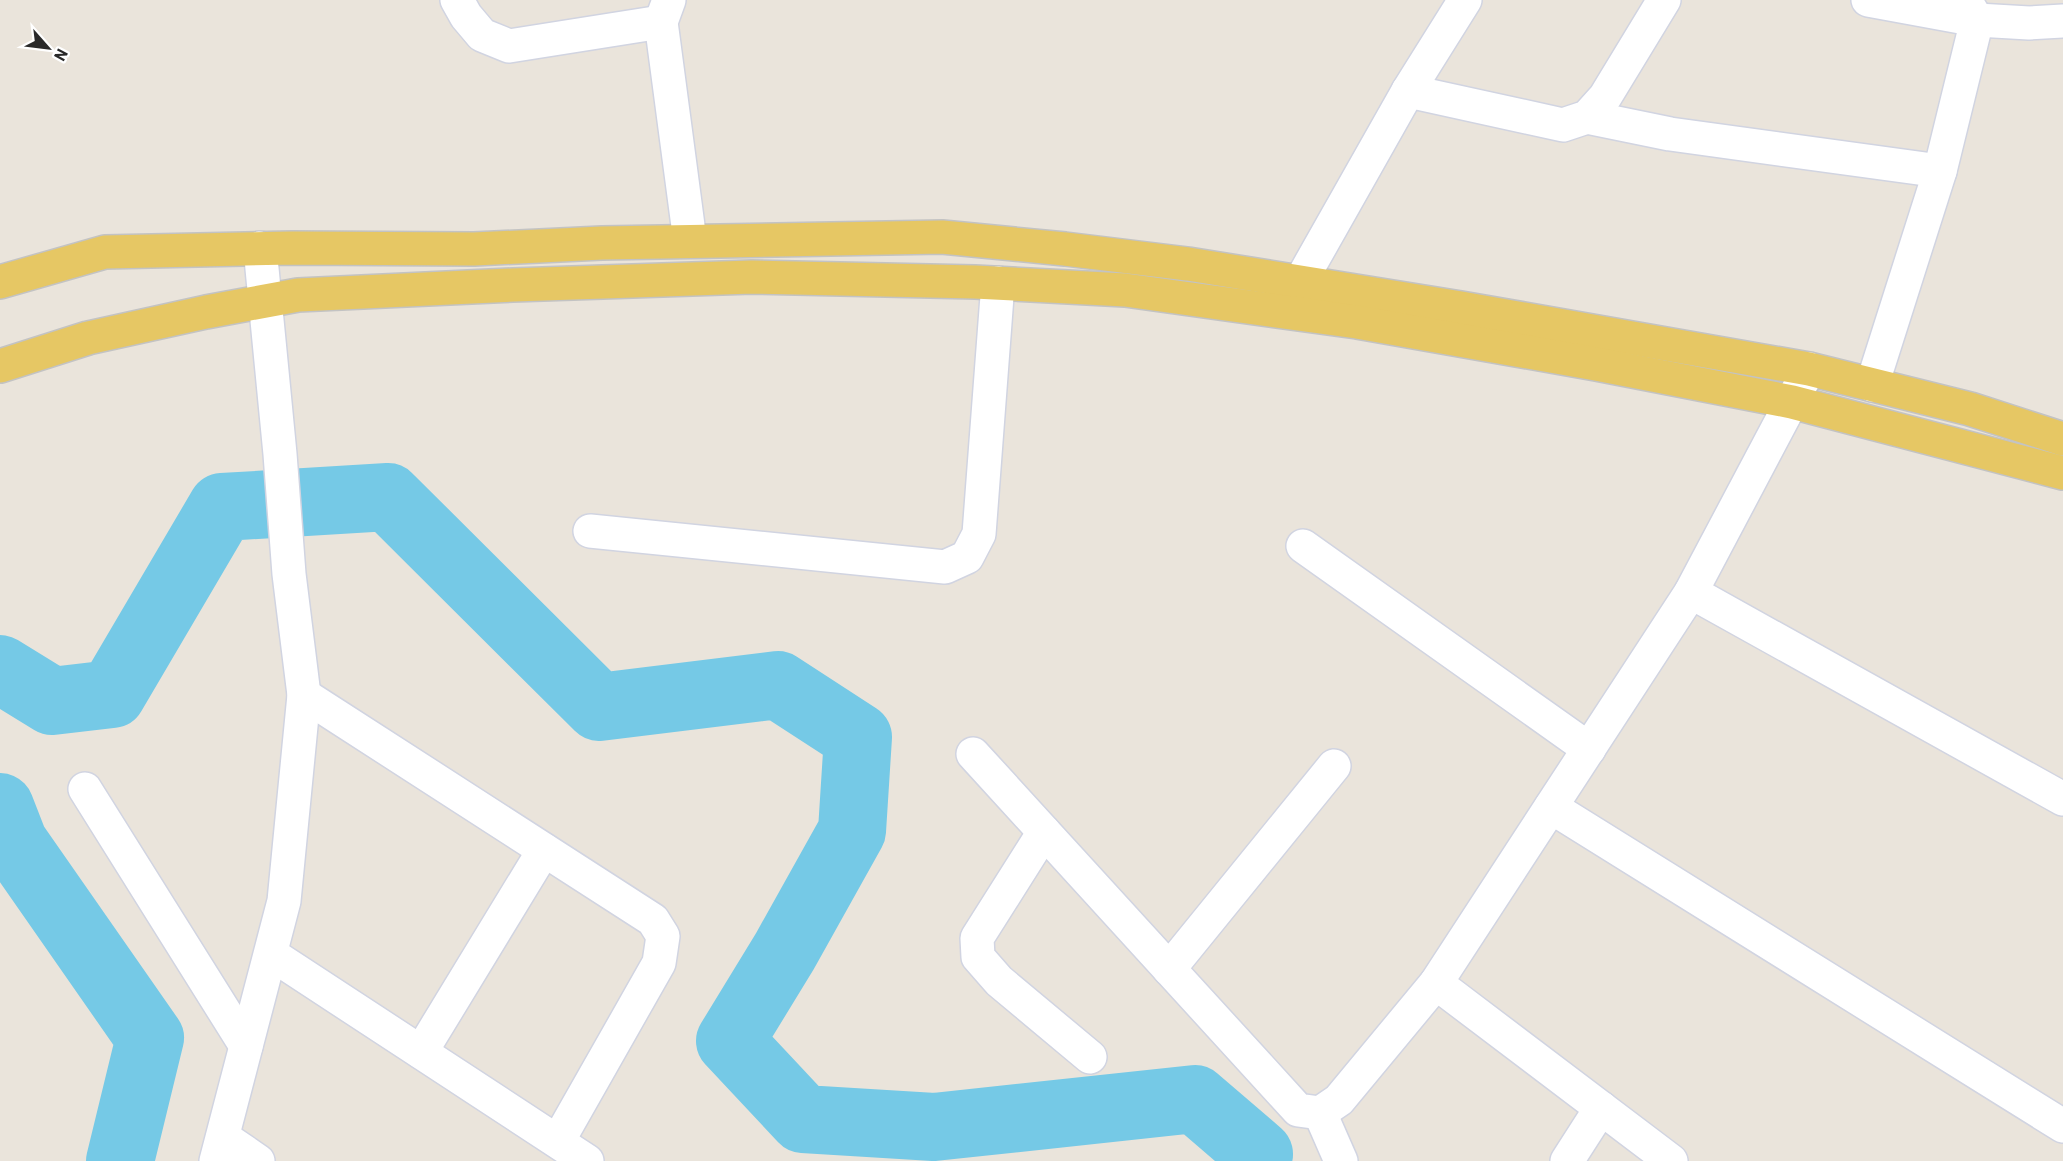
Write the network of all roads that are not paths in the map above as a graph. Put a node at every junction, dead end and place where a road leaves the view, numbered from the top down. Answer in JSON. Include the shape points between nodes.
{"nodes":[{"id":1,"x":457,"y":0,"type":"edge"},
{"id":2,"x":1465,"y":0,"type":"edge"},
{"id":3,"x":1664,"y":0,"type":"edge"},
{"id":4,"x":1868,"y":0,"type":"edge"},
{"id":5,"x":1971,"y":10,"type":"edge"},
{"id":6,"x":665,"y":11,"type":"edge"},
{"id":7,"x":2063,"y":21,"type":"edge"},
{"id":8,"x":1408,"y":91,"type":"junction"},
{"id":9,"x":1587,"y":117,"type":"junction"},
{"id":10,"x":1940,"y":171,"type":"junction"},
{"id":11,"x":690,"y":242,"type":"junction"},
{"id":12,"x":260,"y":248,"type":"junction"},
{"id":13,"x":0,"y":282,"type":"edge"},
{"id":14,"x":1301,"y":282,"type":"junction"},
{"id":15,"x":998,"y":283,"type":"junction"},
{"id":16,"x":266,"y":301,"type":"junction"},
{"id":17,"x":1283,"y":312,"type":"junction"},
{"id":18,"x":0,"y":366,"type":"edge"},
{"id":19,"x":1809,"y":369,"type":"junction"},
{"id":20,"x":1872,"y":385,"type":"junction"},
{"id":21,"x":1792,"y":402,"type":"junction"},
{"id":22,"x":2063,"y":439,"type":"edge"},
{"id":23,"x":2063,"y":473,"type":"edge"},
{"id":24,"x":590,"y":531,"type":"dead end"},
{"id":25,"x":1303,"y":546,"type":"dead end"},
{"id":26,"x":1691,"y":592,"type":"junction"},
{"id":27,"x":304,"y":695,"type":"junction"},
{"id":28,"x":1589,"y":749,"type":"junction"},
{"id":29,"x":973,"y":754,"type":"dead end"},
{"id":30,"x":1334,"y":766,"type":"dead end"},
{"id":31,"x":85,"y":789,"type":"dead end"},
{"id":32,"x":2063,"y":799,"type":"edge"},
{"id":33,"x":1551,"y":807,"type":"junction"},
{"id":34,"x":1044,"y":832,"type":"junction"},
{"id":35,"x":544,"y":850,"type":"junction"},
{"id":36,"x":271,"y":954,"type":"junction"},
{"id":37,"x":1169,"y":969,"type":"junction"},
{"id":38,"x":1436,"y":983,"type":"junction"},
{"id":39,"x":246,"y":1046,"type":"junction"},
{"id":40,"x":421,"y":1052,"type":"junction"},
{"id":41,"x":1090,"y":1057,"type":"dead end"},
{"id":42,"x":1601,"y":1108,"type":"junction"},
{"id":43,"x":1320,"y":1113,"type":"junction"},
{"id":44,"x":2063,"y":1126,"type":"edge"},
{"id":45,"x":558,"y":1141,"type":"junction"},
{"id":46,"x":219,"y":1149,"type":"edge"},
{"id":47,"x":258,"y":1161,"type":"edge"},
{"id":48,"x":587,"y":1161,"type":"edge"},
{"id":49,"x":1341,"y":1161,"type":"edge"},
{"id":50,"x":1567,"y":1161,"type":"edge"},
{"id":51,"x":1671,"y":1161,"type":"edge"}],
"edges":[{"from":1,"to":6,"type":"street","via":[[482,35],[509,46]]},
{"from":2,"to":8,"type":"street"},
{"from":3,"to":9,"type":"street","via":[[1605,97]]},
{"from":4,"to":5,"type":"street"},
{"from":5,"to":7,"type":"street","via":[[2029,23]]},
{"from":5,"to":10,"type":"street"},
{"from":6,"to":11,"type":"street"},
{"from":8,"to":9,"type":"street","via":[[1563,125]]},
{"from":8,"to":14,"type":"street"},
{"from":9,"to":10,"type":"street","via":[[1670,134]]},
{"from":10,"to":20,"type":"street"},
{"from":11,"to":12,"type":"main road","via":[[474,249]]},
{"from":11,"to":14,"type":"main road","via":[[942,237],[1188,264]]},
{"from":12,"to":13,"type":"main road","via":[[105,252]]},
{"from":12,"to":16,"type":"street"},
{"from":14,"to":17,"type":"street"},
{"from":14,"to":19,"type":"main road"},
{"from":15,"to":16,"type":"main road","via":[[753,277],[298,295]]},
{"from":15,"to":17,"type":"main road","via":[[1125,290]]},
{"from":15,"to":24,"type":"street","via":[[979,534],[967,558],[945,567]]},
{"from":16,"to":18,"type":"main road","via":[[88,338]]},
{"from":16,"to":27,"type":"street","via":[[289,574]]},
{"from":17,"to":21,"type":"main road","via":[[1585,362]]},
{"from":19,"to":20,"type":"main road"},
{"from":19,"to":21,"type":"street"},
{"from":20,"to":22,"type":"main road","via":[[1970,409]]},
{"from":21,"to":23,"type":"main road"},
{"from":21,"to":26,"type":"street"},
{"from":25,"to":28,"type":"street"},
{"from":26,"to":28,"type":"street"},
{"from":26,"to":32,"type":"street"},
{"from":27,"to":35,"type":"street"},
{"from":27,"to":36,"type":"street","via":[[284,901]]},
{"from":28,"to":33,"type":"street"},
{"from":29,"to":34,"type":"street"},
{"from":30,"to":37,"type":"street"},
{"from":31,"to":39,"type":"street"},
{"from":33,"to":38,"type":"street"},
{"from":33,"to":44,"type":"street"},
{"from":34,"to":37,"type":"street"},
{"from":34,"to":41,"type":"street","via":[[976,938],[978,957],[999,981]]},
{"from":35,"to":40,"type":"street"},
{"from":35,"to":45,"type":"street","via":[[653,920],[663,936],[659,963]]},
{"from":36,"to":39,"type":"street"},
{"from":36,"to":40,"type":"street"},
{"from":37,"to":43,"type":"street","via":[[1298,1110]]},
{"from":38,"to":42,"type":"street"},
{"from":38,"to":43,"type":"street","via":[[1340,1100]]},
{"from":39,"to":46,"type":"street"},
{"from":40,"to":45,"type":"street"},
{"from":42,"to":50,"type":"street"},
{"from":42,"to":51,"type":"street"},
{"from":43,"to":49,"type":"street"},
{"from":45,"to":48,"type":"street"},
{"from":46,"to":47,"type":"street"}]}
